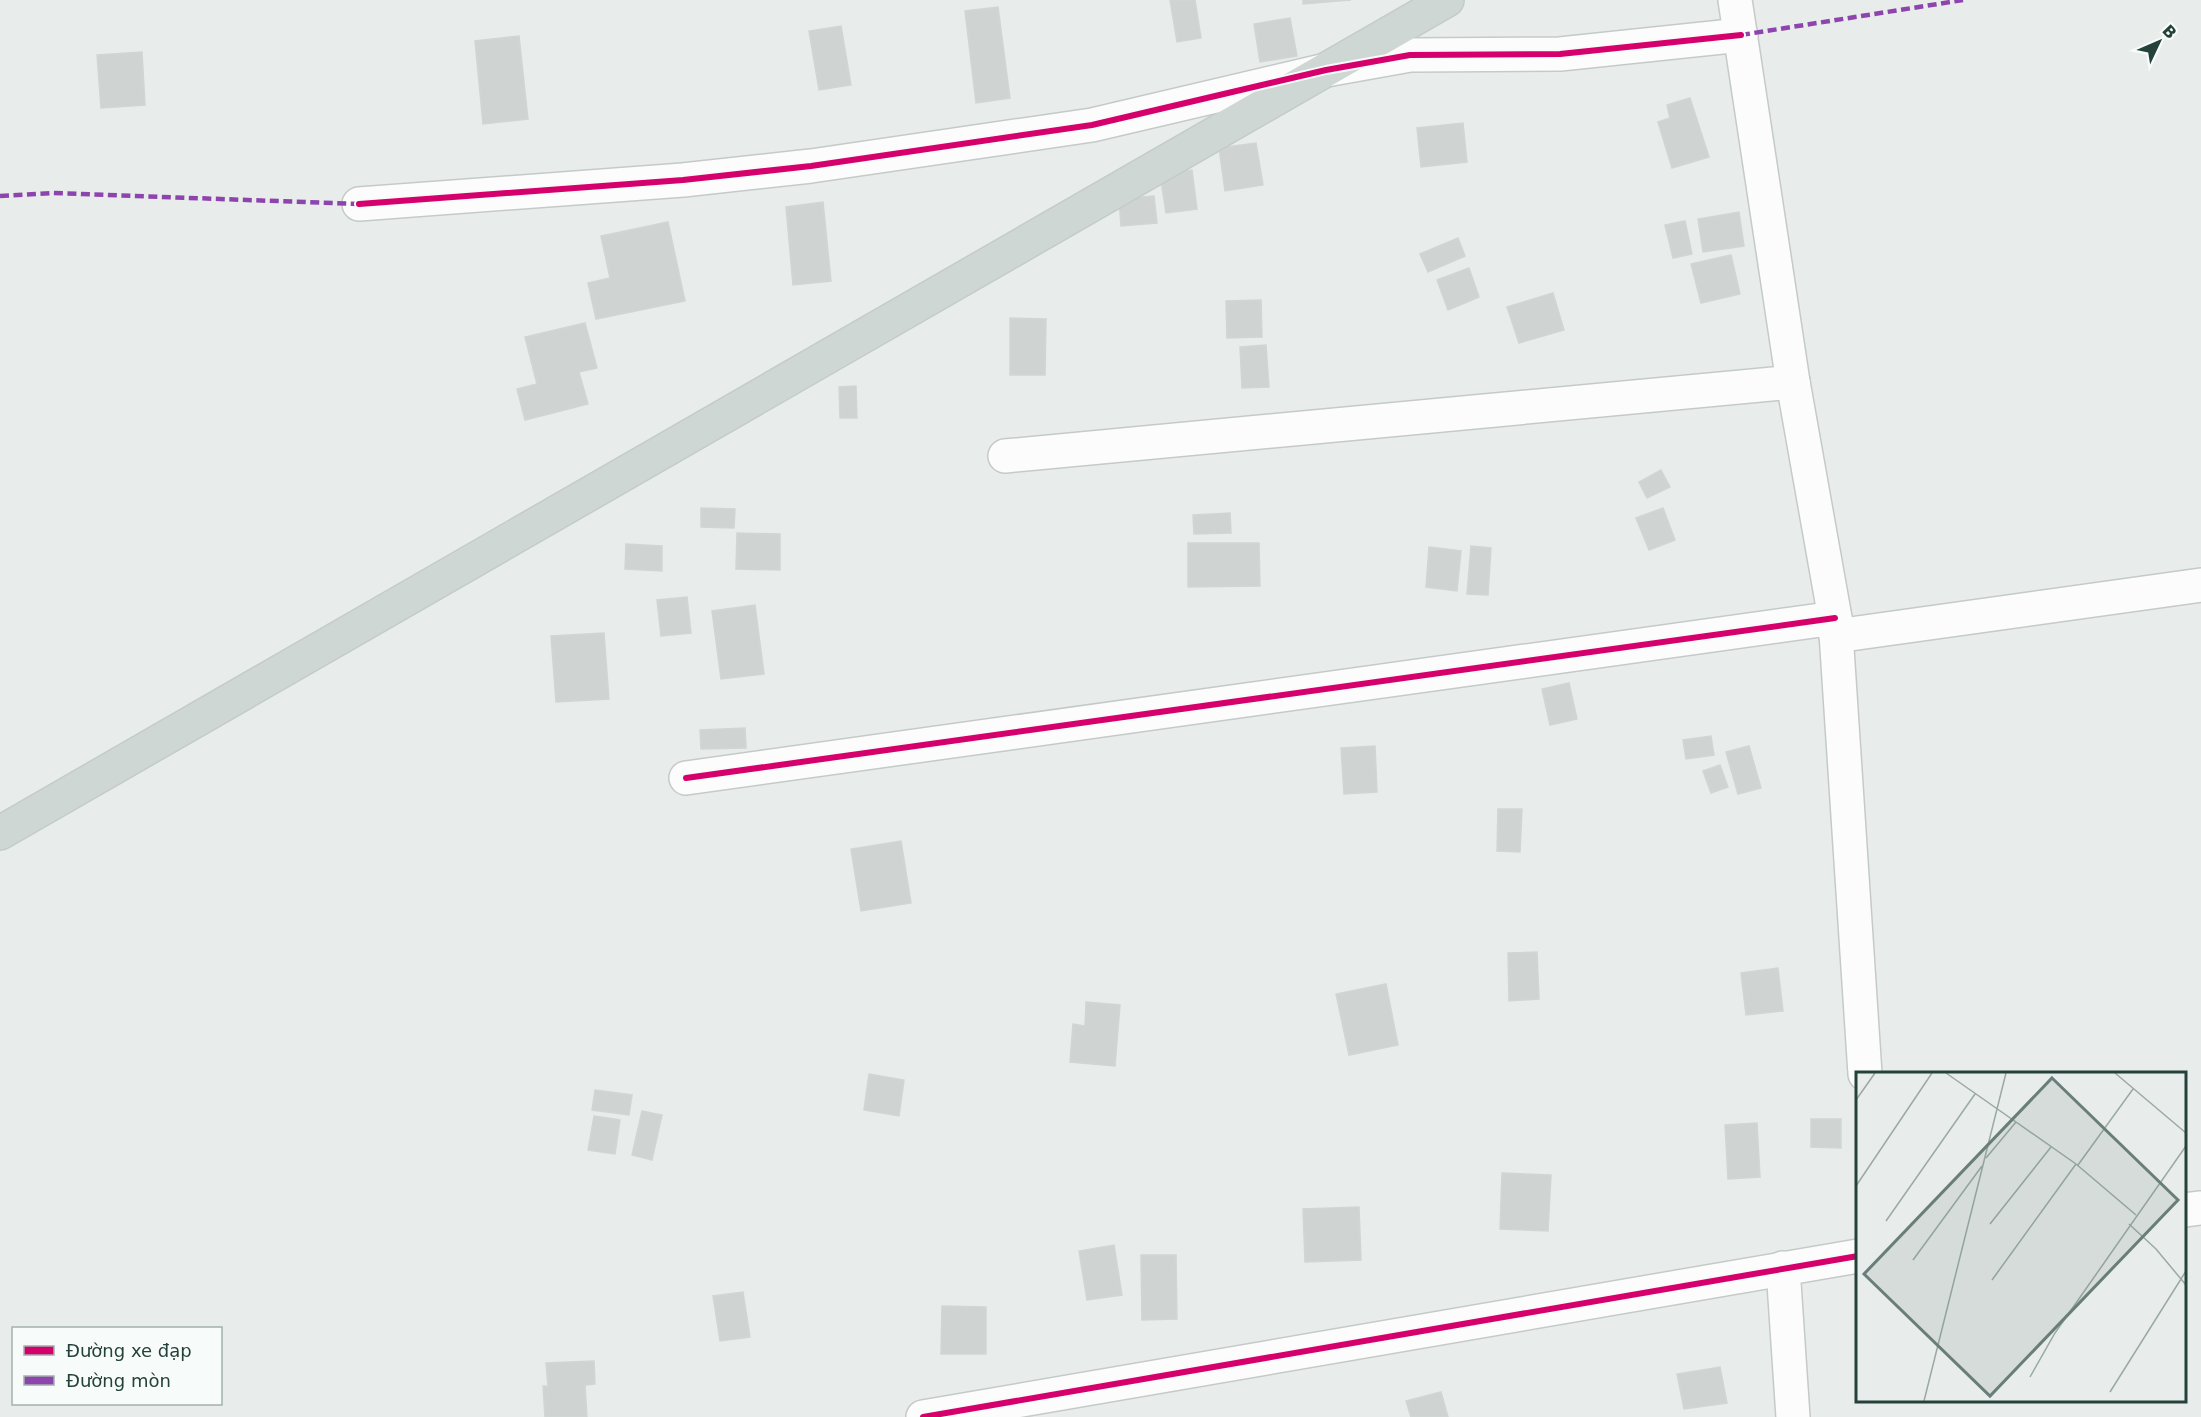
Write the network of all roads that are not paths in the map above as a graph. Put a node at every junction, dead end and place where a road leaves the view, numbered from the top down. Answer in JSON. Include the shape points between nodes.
{"nodes":[{"id":1,"x":1448,"y":0,"type":"edge"},
{"id":2,"x":1735,"y":0,"type":"edge"},
{"id":3,"x":1741,"y":35,"type":"junction"},
{"id":4,"x":1326,"y":70,"type":"junction"},
{"id":5,"x":359,"y":204,"type":"dead end"},
{"id":6,"x":1793,"y":382,"type":"junction"},
{"id":7,"x":1005,"y":456,"type":"dead end"},
{"id":8,"x":2201,"y":585,"type":"edge"},
{"id":9,"x":1836,"y":627,"type":"junction"},
{"id":10,"x":686,"y":778,"type":"dead end"},
{"id":11,"x":0,"y":833,"type":"edge"},
{"id":12,"x":1864,"y":1072,"type":"edge"},
{"id":13,"x":2201,"y":1208,"type":"edge"},
{"id":14,"x":2186,"y":1210,"type":"edge"},
{"id":15,"x":1856,"y":1256,"type":"edge"},
{"id":16,"x":1783,"y":1268,"type":"junction"},
{"id":17,"x":923,"y":1417,"type":"edge"},
{"id":18,"x":1793,"y":1417,"type":"edge"}],
"edges":[{"from":1,"to":4,"type":"main road"},
{"from":2,"to":3,"type":"street"},
{"from":3,"to":4,"type":"street","via":[[1560,54],[1410,55]]},
{"from":3,"to":6,"type":"street"},
{"from":4,"to":5,"type":"street","via":[[1092,125],[811,166],[684,180]]},
{"from":4,"to":11,"type":"main road"},
{"from":6,"to":7,"type":"street"},
{"from":6,"to":9,"type":"street"},
{"from":8,"to":9,"type":"street"},
{"from":9,"to":10,"type":"street"},
{"from":9,"to":12,"type":"street"},
{"from":13,"to":14,"type":"street"},
{"from":15,"to":16,"type":"street"},
{"from":16,"to":17,"type":"street"},
{"from":16,"to":18,"type":"street"}]}
